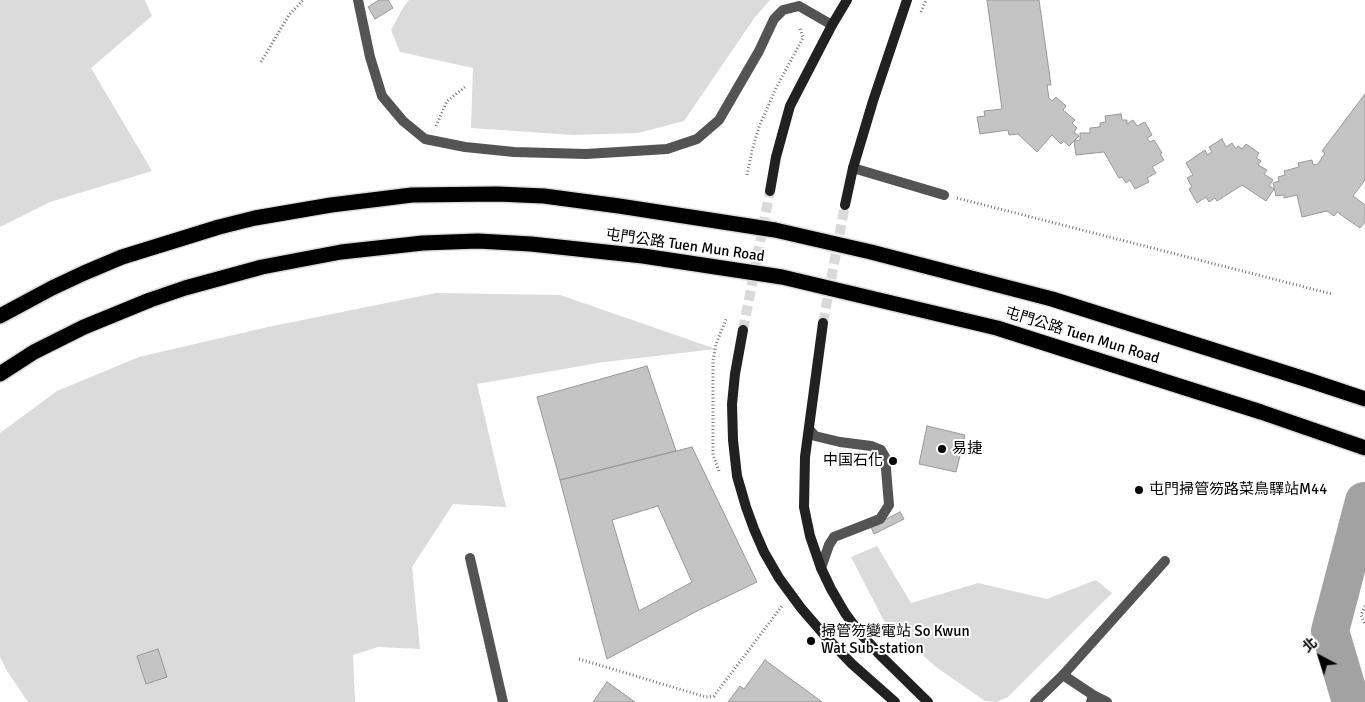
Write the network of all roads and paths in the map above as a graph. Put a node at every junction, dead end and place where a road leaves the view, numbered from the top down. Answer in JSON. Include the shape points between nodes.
{"nodes":[{"id":1,"x":303,"y":0,"type":"edge"},
{"id":2,"x":358,"y":0,"type":"edge"},
{"id":3,"x":847,"y":0,"type":"edge"},
{"id":4,"x":907,"y":0,"type":"edge"},
{"id":5,"x":800,"y":3,"type":"edge"},
{"id":6,"x":832,"y":24,"type":"junction"},
{"id":7,"x":800,"y":28,"type":"dead end"},
{"id":8,"x":261,"y":62,"type":"dead end"},
{"id":9,"x":465,"y":87,"type":"dead end"},
{"id":10,"x":430,"y":140,"type":"junction"},
{"id":11,"x":853,"y":168,"type":"junction"},
{"id":12,"x":747,"y":176,"type":"dead end"},
{"id":13,"x":770,"y":191,"type":"tunnel mouth"},
{"id":14,"x":944,"y":195,"type":"joint"},
{"id":15,"x":845,"y":205,"type":"tunnel mouth"},
{"id":16,"x":1332,"y":294,"type":"dead end"},
{"id":17,"x":0,"y":316,"type":"edge"},
{"id":18,"x":823,"y":323,"type":"tunnel mouth"},
{"id":19,"x":743,"y":330,"type":"tunnel mouth"},
{"id":20,"x":0,"y":374,"type":"edge"},
{"id":21,"x":1365,"y":399,"type":"edge"},
{"id":22,"x":809,"y":429,"type":"junction"},
{"id":23,"x":1361,"y":447,"type":"edge"},
{"id":24,"x":470,"y":558,"type":"dead end"},
{"id":25,"x":1165,"y":561,"type":"dead end"},
{"id":26,"x":821,"y":568,"type":"junction"},
{"id":27,"x":782,"y":606,"type":"dead end"},
{"id":28,"x":1365,"y":606,"type":"edge"},
{"id":29,"x":1365,"y":624,"type":"edge"},
{"id":30,"x":579,"y":659,"type":"dead end"},
{"id":31,"x":1062,"y":675,"type":"junction"},
{"id":32,"x":1092,"y":698,"type":"edge"},
{"id":33,"x":503,"y":702,"type":"edge"},
{"id":34,"x":895,"y":702,"type":"edge"},
{"id":35,"x":928,"y":702,"type":"edge"},
{"id":36,"x":1035,"y":702,"type":"edge"},
{"id":37,"x":1107,"y":702,"type":"edge"}],
"edges":[{"from":1,"to":8,"type":"path","via":[[289,15]]},
{"from":2,"to":10,"type":"street","via":[[382,96],[403,122],[425,140]]},
{"from":3,"to":6,"type":"street"},
{"from":4,"to":11,"type":"street"},
{"from":5,"to":6,"type":"street"},
{"from":5,"to":10,"type":"street","via":[[783,10],[774,19],[759,52],[718,120],[697,139],[667,149],[586,154],[514,152]]},
{"from":6,"to":13,"type":"street","via":[[790,106]]},
{"from":7,"to":12,"type":"path","via":[[803,38],[759,127]]},
{"from":9,"to":10,"type":"path","via":[[447,101]]},
{"from":11,"to":14,"type":"street"},
{"from":11,"to":15,"type":"street"},
{"from":14,"to":16,"type":"path"},
{"from":17,"to":21,"type":"highway","name":"屯門公路 Tuen Mun Road","via":[[52,288],[122,257],[219,226],[330,205],[412,195],[525,195],[704,218],[838,244],[1052,299]]},
{"from":18,"to":22,"type":"street"},
{"from":19,"to":34,"type":"street","via":[[732,404],[733,440],[738,476],[754,529],[779,578],[802,608],[852,664]]},
{"from":20,"to":23,"type":"highway","name":"屯門公路 Tuen Mun Road","via":[[58,339],[117,314],[185,288],[262,267],[341,252],[423,244],[532,244],[643,256],[782,277],[998,328]]},
{"from":22,"to":26,"type":"street","via":[[804,507]]},
{"from":22,"to":26,"type":"street","via":[[814,436],[872,446],[885,457],[888,505],[880,518],[834,537]]},
{"from":24,"to":33,"type":"street"},
{"from":25,"to":31,"type":"street"},
{"from":26,"to":35,"type":"street","via":[[859,632]]},
{"from":27,"to":30,"type":"path","via":[[714,696],[706,697]]},
{"from":28,"to":29,"type":"path","via":[[1362,615]]},
{"from":31,"to":32,"type":"street"},
{"from":31,"to":36,"type":"street"},
{"from":32,"to":37,"type":"street"}]}
